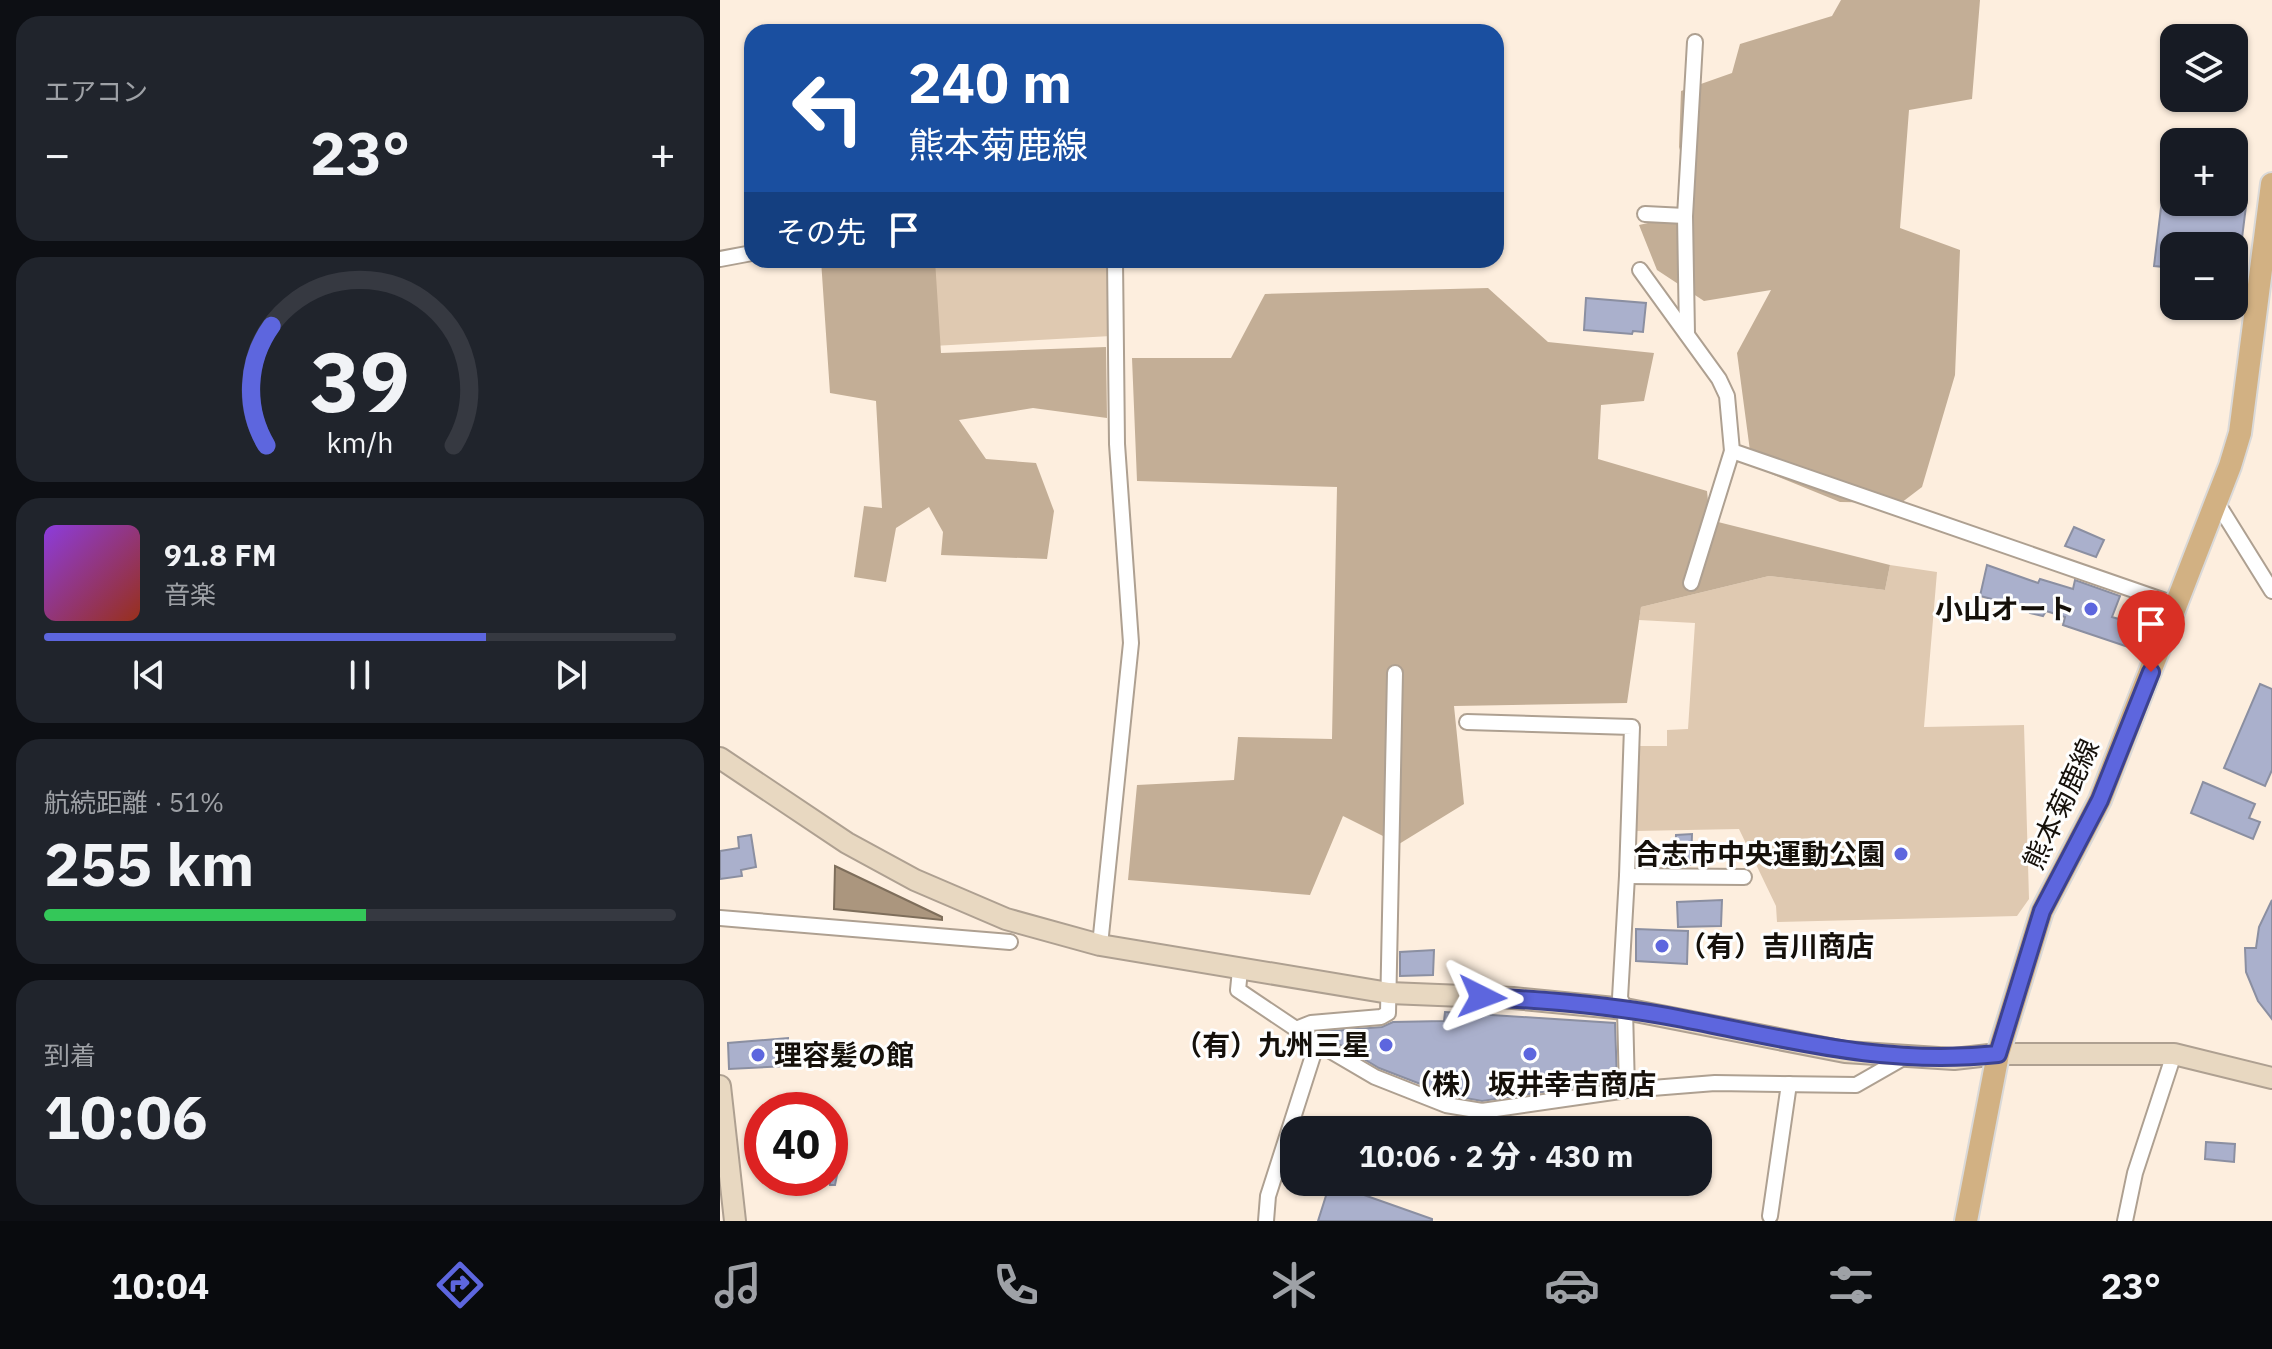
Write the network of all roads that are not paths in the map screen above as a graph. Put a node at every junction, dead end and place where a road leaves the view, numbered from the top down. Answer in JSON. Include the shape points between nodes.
{"nodes":[{"id":1,"x":1695,"y":42,"type":"dead end"},
{"id":2,"x":2272,"y":184,"type":"edge"},
{"id":3,"x":1645,"y":214,"type":"dead end"},
{"id":4,"x":1685,"y":216,"type":"junction"},
{"id":5,"x":744,"y":254,"type":"edge"},
{"id":6,"x":720,"y":259,"type":"edge"},
{"id":7,"x":1115,"y":268,"type":"edge"},
{"id":8,"x":1640,"y":270,"type":"dead end"},
{"id":9,"x":2264,"y":293,"type":"edge"},
{"id":10,"x":1687,"y":334,"type":"junction"},
{"id":11,"x":1732,"y":451,"type":"junction"},
{"id":12,"x":2216,"y":501,"type":"junction"},
{"id":13,"x":1691,"y":583,"type":"dead end"},
{"id":14,"x":2272,"y":591,"type":"edge"},
{"id":15,"x":2177,"y":605,"type":"junction"},
{"id":16,"x":1395,"y":673,"type":"dead end"},
{"id":17,"x":1467,"y":722,"type":"dead end"},
{"id":18,"x":720,"y":758,"type":"edge"},
{"id":19,"x":1627,"y":876,"type":"junction"},
{"id":20,"x":1744,"y":877,"type":"dead end"},
{"id":21,"x":720,"y":918,"type":"edge"},
{"id":22,"x":1010,"y":942,"type":"dead end"},
{"id":23,"x":1100,"y":945,"type":"junction"},
{"id":24,"x":1240,"y":970,"type":"junction"},
{"id":25,"x":1389,"y":993,"type":"junction"},
{"id":26,"x":1625,"y":1009,"type":"junction"},
{"id":27,"x":1296,"y":1029,"type":"junction"},
{"id":28,"x":1317,"y":1043,"type":"junction"},
{"id":29,"x":1998,"y":1054,"type":"junction"},
{"id":30,"x":2174,"y":1054,"type":"junction"},
{"id":31,"x":1907,"y":1056,"type":"junction"},
{"id":32,"x":2272,"y":1078,"type":"edge"},
{"id":33,"x":1789,"y":1084,"type":"junction"},
{"id":34,"x":720,"y":1086,"type":"edge"},
{"id":35,"x":1627,"y":1090,"type":"junction"},
{"id":36,"x":724,"y":1163,"type":"edge"},
{"id":37,"x":1770,"y":1216,"type":"dead end"},
{"id":38,"x":735,"y":1221,"type":"edge"},
{"id":39,"x":1266,"y":1221,"type":"edge"},
{"id":40,"x":1966,"y":1221,"type":"edge"},
{"id":41,"x":2125,"y":1221,"type":"edge"}],
"edges":[{"from":1,"to":4,"type":"street"},
{"from":2,"to":9,"type":"main road","name":"熊本菊鹿線"},
{"from":3,"to":4,"type":"street"},
{"from":4,"to":10,"type":"street"},
{"from":5,"to":6,"type":"street"},
{"from":7,"to":23,"type":"street","via":[[1117,444],[1131,643]]},
{"from":8,"to":10,"type":"street"},
{"from":9,"to":12,"type":"main road","name":"熊本菊鹿線","via":[[2240,433]]},
{"from":10,"to":11,"type":"street","via":[[1727,396]]},
{"from":11,"to":13,"type":"street"},
{"from":11,"to":15,"type":"street"},
{"from":12,"to":14,"type":"street"},
{"from":12,"to":15,"type":"main road","name":"熊本菊鹿線"},
{"from":15,"to":29,"type":"main road","name":"熊本菊鹿線","via":[[2100,800],[2042,911]]},
{"from":16,"to":25,"type":"street"},
{"from":17,"to":19,"type":"street","via":[[1632,727]]},
{"from":18,"to":23,"type":"street","via":[[847,843],[915,880],[1006,919]]},
{"from":19,"to":20,"type":"street"},
{"from":19,"to":26,"type":"street","via":[[1620,998]]},
{"from":21,"to":22,"type":"street"},
{"from":23,"to":24,"type":"street"},
{"from":24,"to":25,"type":"street"},
{"from":24,"to":27,"type":"street","via":[[1238,990]]},
{"from":25,"to":26,"type":"street"},
{"from":25,"to":27,"type":"street","via":[[1388,1013],[1381,1017]]},
{"from":26,"to":31,"type":"street","via":[[1845,1052]]},
{"from":26,"to":35,"type":"street"},
{"from":27,"to":28,"type":"street"},
{"from":28,"to":35,"type":"street","via":[[1375,1077],[1446,1105],[1482,1111]]},
{"from":28,"to":39,"type":"street","via":[[1268,1196]]},
{"from":29,"to":30,"type":"street"},
{"from":29,"to":31,"type":"street","via":[[1954,1059]]},
{"from":29,"to":40,"type":"main road","name":"熊本菊鹿線"},
{"from":30,"to":32,"type":"street"},
{"from":30,"to":41,"type":"street"},
{"from":31,"to":33,"type":"street","via":[[1856,1085]]},
{"from":33,"to":35,"type":"street"},
{"from":33,"to":37,"type":"street"},
{"from":34,"to":36,"type":"street"},
{"from":36,"to":38,"type":"street"}]}
